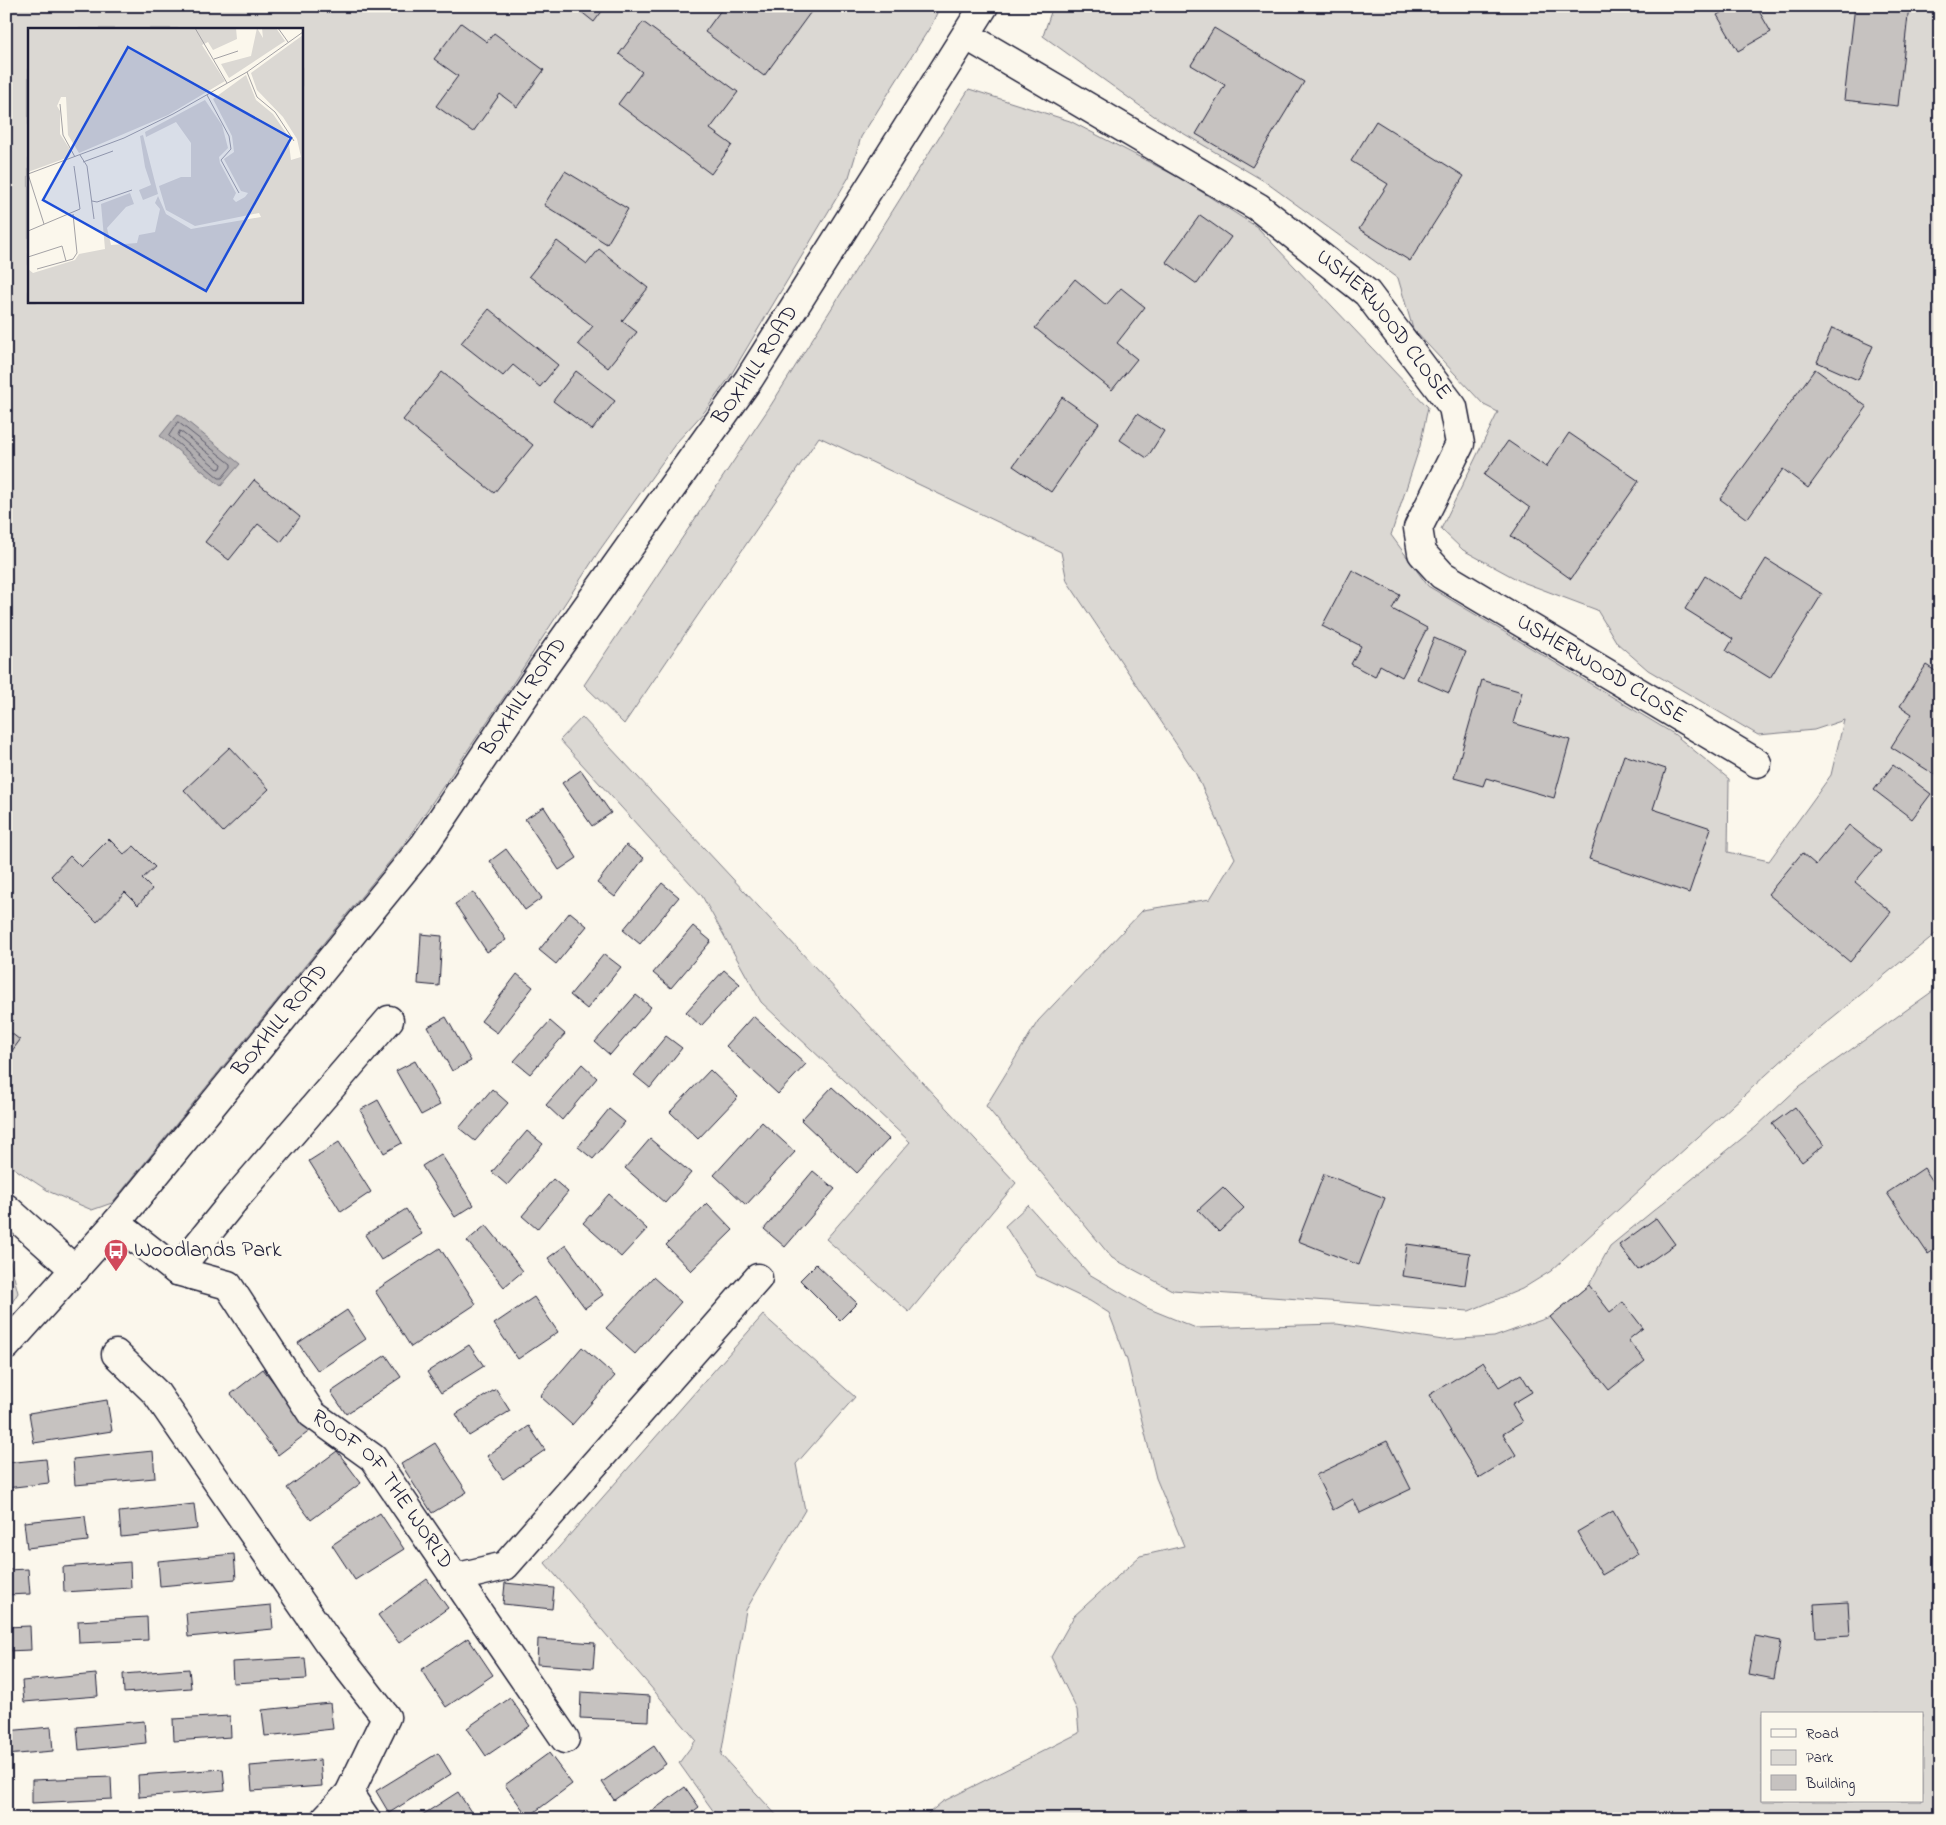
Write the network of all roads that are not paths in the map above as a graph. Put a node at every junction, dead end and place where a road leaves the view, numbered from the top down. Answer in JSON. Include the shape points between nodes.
{"nodes":[{"id":1,"x":984,"y":6,"type":"edge"},
{"id":2,"x":968,"y":36,"type":"junction"},
{"id":3,"x":1758,"y":763,"type":"dead end"},
{"id":4,"x":389,"y":1020,"type":"dead end"},
{"id":5,"x":6,"y":1208,"type":"edge"},
{"id":6,"x":116,"y":1224,"type":"junction"},
{"id":7,"x":75,"y":1270,"type":"junction"},
{"id":8,"x":177,"y":1271,"type":"junction"},
{"id":9,"x":758,"y":1278,"type":"dead end"},
{"id":10,"x":6,"y":1346,"type":"edge"},
{"id":11,"x":116,"y":1354,"type":"dead end"},
{"id":12,"x":454,"y":1578,"type":"junction"},
{"id":13,"x":565,"y":1740,"type":"dead end"},
{"id":14,"x":349,"y":1794,"type":"junction"},
{"id":15,"x":325,"y":1819,"type":"edge"},
{"id":16,"x":366,"y":1819,"type":"edge"}],
"edges":[{"from":1,"to":2,"type":"street","name":"BOXHILL ROAD"},
{"from":2,"to":3,"type":"street","name":"USHERWOOD CLOSE","via":[[1258,207],[1367,293],[1453,407],[1460,444],[1418,528],[1422,553],[1442,575]]},
{"from":2,"to":6,"type":"street","name":"BOXHILL ROAD","via":[[749,380],[544,667],[425,844]]},
{"from":4,"to":8,"type":"street"},
{"from":5,"to":7,"type":"street"},
{"from":6,"to":7,"type":"street","name":"BOXHILL ROAD"},
{"from":6,"to":8,"type":"street","name":"ROOF OF THE WORLD"},
{"from":7,"to":10,"type":"street","name":"BOXHILL ROAD"},
{"from":8,"to":12,"type":"street","name":"ROOF OF THE WORLD","via":[[228,1285],[312,1414],[373,1458]]},
{"from":9,"to":12,"type":"street","via":[[505,1566]]},
{"from":11,"to":14,"type":"street","via":[[156,1393],[328,1642],[386,1718]]},
{"from":12,"to":13,"type":"street","name":"ROOF OF THE WORLD"},
{"from":14,"to":15,"type":"street"},
{"from":14,"to":16,"type":"street"}]}
